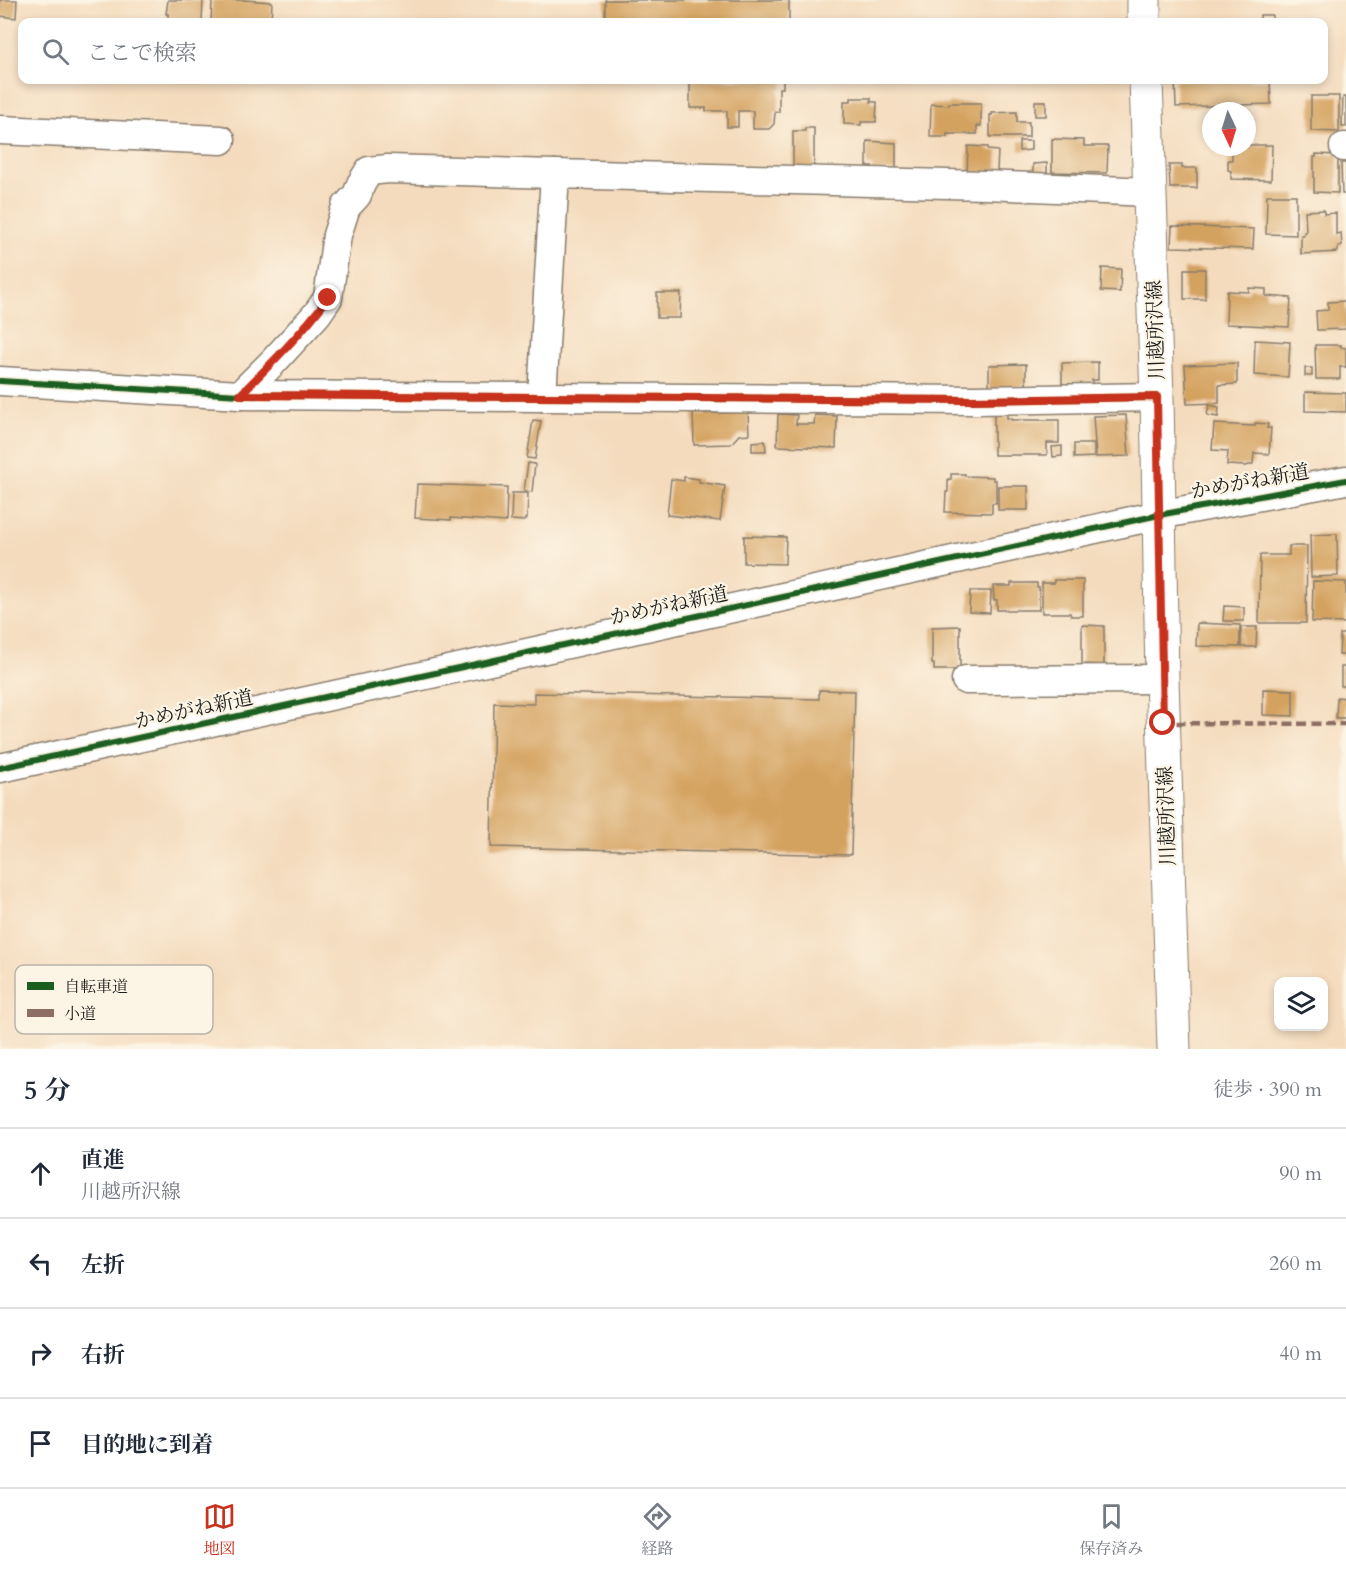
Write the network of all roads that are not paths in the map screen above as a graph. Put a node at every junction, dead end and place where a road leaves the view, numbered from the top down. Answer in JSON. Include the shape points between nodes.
{"nodes":[{"id":1,"x":1144,"y":0,"type":"edge"},
{"id":2,"x":1144,"y":18,"type":"edge"},
{"id":3,"x":1146,"y":84,"type":"edge"},
{"id":4,"x":0,"y":130,"type":"edge"},
{"id":5,"x":221,"y":140,"type":"dead end"},
{"id":6,"x":555,"y":174,"type":"junction"},
{"id":7,"x":1149,"y":192,"type":"junction"},
{"id":8,"x":0,"y":381,"type":"edge"},
{"id":9,"x":240,"y":395,"type":"junction"},
{"id":10,"x":542,"y":397,"type":"junction"},
{"id":11,"x":1157,"y":397,"type":"junction"},
{"id":12,"x":1346,"y":480,"type":"edge"},
{"id":13,"x":1158,"y":515,"type":"junction"},
{"id":14,"x":1161,"y":679,"type":"junction"},
{"id":15,"x":966,"y":680,"type":"dead end"},
{"id":16,"x":0,"y":768,"type":"edge"},
{"id":17,"x":1174,"y":1049,"type":"edge"}],
"edges":[{"from":1,"to":2,"type":"main road"},
{"from":3,"to":7,"type":"main road","name":"川越所沢線"},
{"from":4,"to":5,"type":"street"},
{"from":6,"to":7,"type":"street"},
{"from":6,"to":9,"type":"street","via":[[369,171],[346,207],[337,235],[328,298]]},
{"from":6,"to":10,"type":"street"},
{"from":7,"to":11,"type":"main road","name":"川越所沢線"},
{"from":8,"to":9,"type":"street"},
{"from":9,"to":10,"type":"street"},
{"from":10,"to":11,"type":"street"},
{"from":11,"to":13,"type":"main road","name":"川越所沢線"},
{"from":12,"to":13,"type":"street","name":"かめがね新道"},
{"from":13,"to":14,"type":"main road","name":"川越所沢線"},
{"from":13,"to":16,"type":"street","name":"かめがね新道"},
{"from":14,"to":15,"type":"street"},
{"from":14,"to":17,"type":"main road","name":"川越所沢線"}]}
